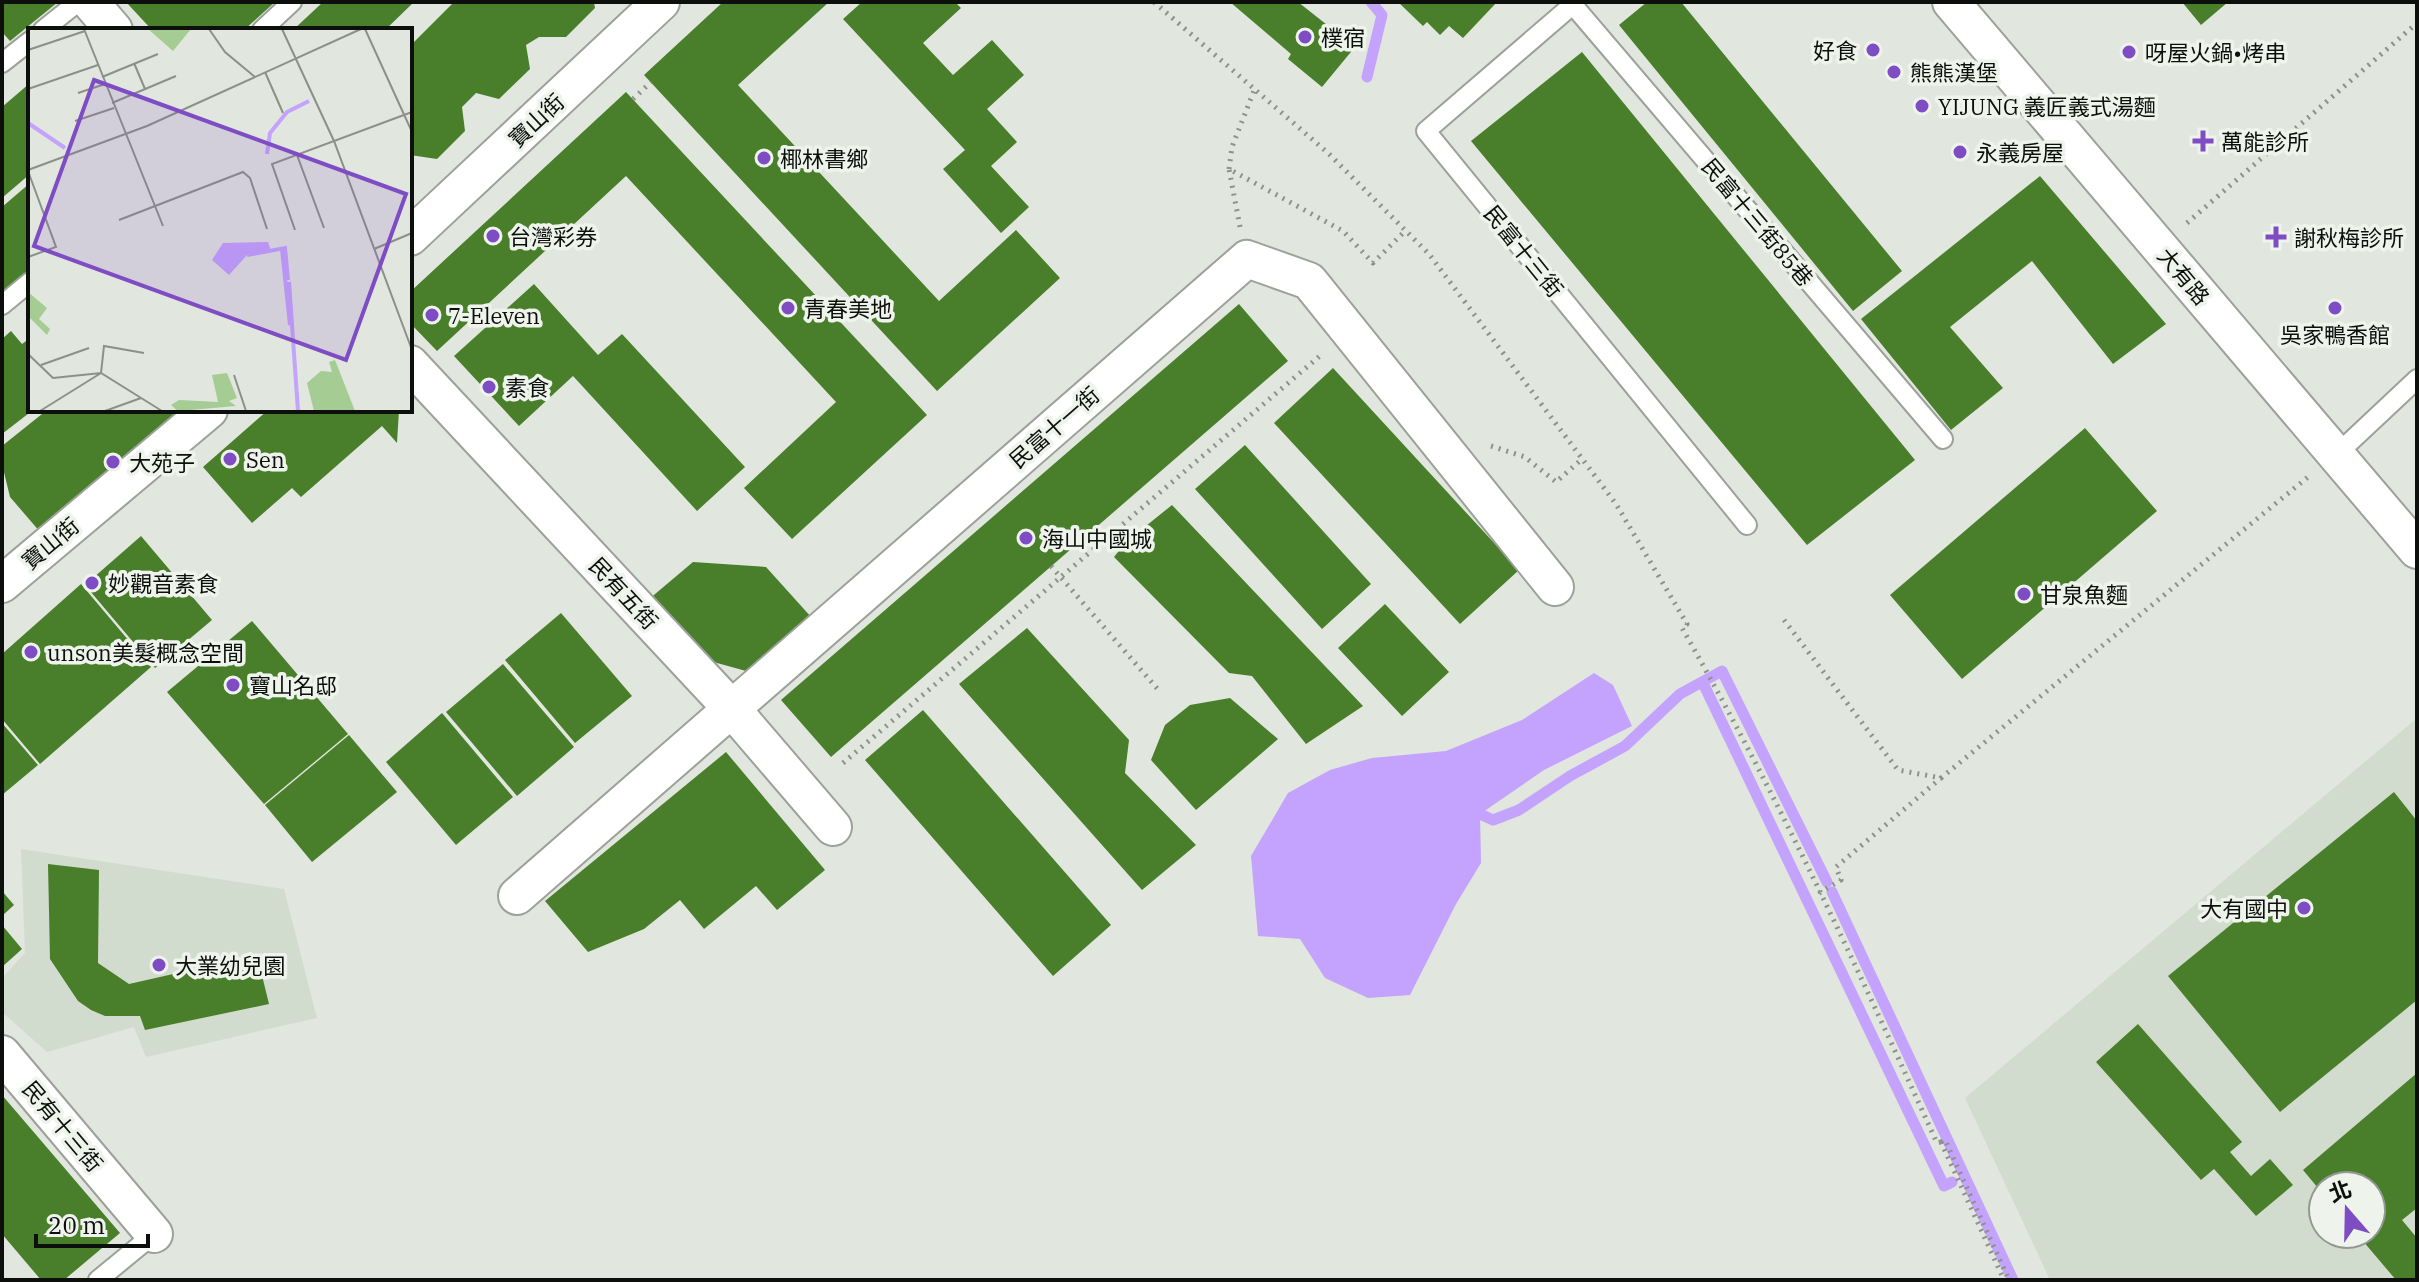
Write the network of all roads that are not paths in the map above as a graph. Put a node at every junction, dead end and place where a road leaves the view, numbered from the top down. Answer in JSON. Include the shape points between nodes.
{"nodes":[{"id":1,"x":78,"y":2,"type":"edge"},
{"id":2,"x":90,"y":2,"type":"edge"},
{"id":3,"x":292,"y":2,"type":"edge"},
{"id":4,"x":661,"y":2,"type":"edge"},
{"id":5,"x":1951,"y":2,"type":"edge"},
{"id":6,"x":1575,"y":3,"type":"edge"},
{"id":7,"x":46,"y":28,"type":"edge"},
{"id":8,"x":112,"y":28,"type":"edge"},
{"id":9,"x":264,"y":28,"type":"edge"},
{"id":10,"x":28,"y":43,"type":"edge"},
{"id":11,"x":2,"y":63,"type":"edge"},
{"id":12,"x":412,"y":235,"type":"edge"},
{"id":13,"x":28,"y":284,"type":"edge"},
{"id":14,"x":2,"y":305,"type":"edge"},
{"id":15,"x":412,"y":366,"type":"edge"},
{"id":16,"x":2417,"y":379,"type":"edge"},
{"id":17,"x":207,"y":412,"type":"edge"},
{"id":18,"x":1943,"y":439,"type":"dead end"},
{"id":19,"x":2336,"y":455,"type":"junction"},
{"id":20,"x":1747,"y":525,"type":"dead end"},
{"id":21,"x":2417,"y":550,"type":"edge"},
{"id":22,"x":2,"y":584,"type":"edge"},
{"id":23,"x":1555,"y":587,"type":"dead end"},
{"id":24,"x":731,"y":708,"type":"junction"},
{"id":25,"x":833,"y":827,"type":"dead end"},
{"id":26,"x":517,"y":896,"type":"dead end"},
{"id":27,"x":2,"y":1054,"type":"edge"},
{"id":28,"x":154,"y":1234,"type":"joint"},
{"id":29,"x":98,"y":1280,"type":"edge"}],
"edges":[{"from":1,"to":7,"type":"lane"},
{"from":2,"to":8,"type":"street"},
{"from":3,"to":9,"type":"lane"},
{"from":4,"to":12,"type":"street","name":"寶山街"},
{"from":5,"to":19,"type":"street","name":"大有路"},
{"from":6,"to":18,"type":"lane","name":"民富十三街85巷"},
{"from":6,"to":20,"type":"lane","name":"民富十三街","via":[[1426,131]]},
{"from":10,"to":11,"type":"lane"},
{"from":13,"to":14,"type":"lane"},
{"from":15,"to":24,"type":"street","name":"民有五街"},
{"from":16,"to":19,"type":"lane"},
{"from":17,"to":22,"type":"street","name":"寶山街"},
{"from":19,"to":21,"type":"street","name":"大有路"},
{"from":23,"to":24,"type":"street","name":"民富十一街","via":[[1309,281],[1247,259]]},
{"from":24,"to":25,"type":"street","name":"民有五街"},
{"from":24,"to":26,"type":"street","name":"民富十一街"},
{"from":27,"to":28,"type":"street","name":"民有十三街"},
{"from":28,"to":29,"type":"lane"}]}
